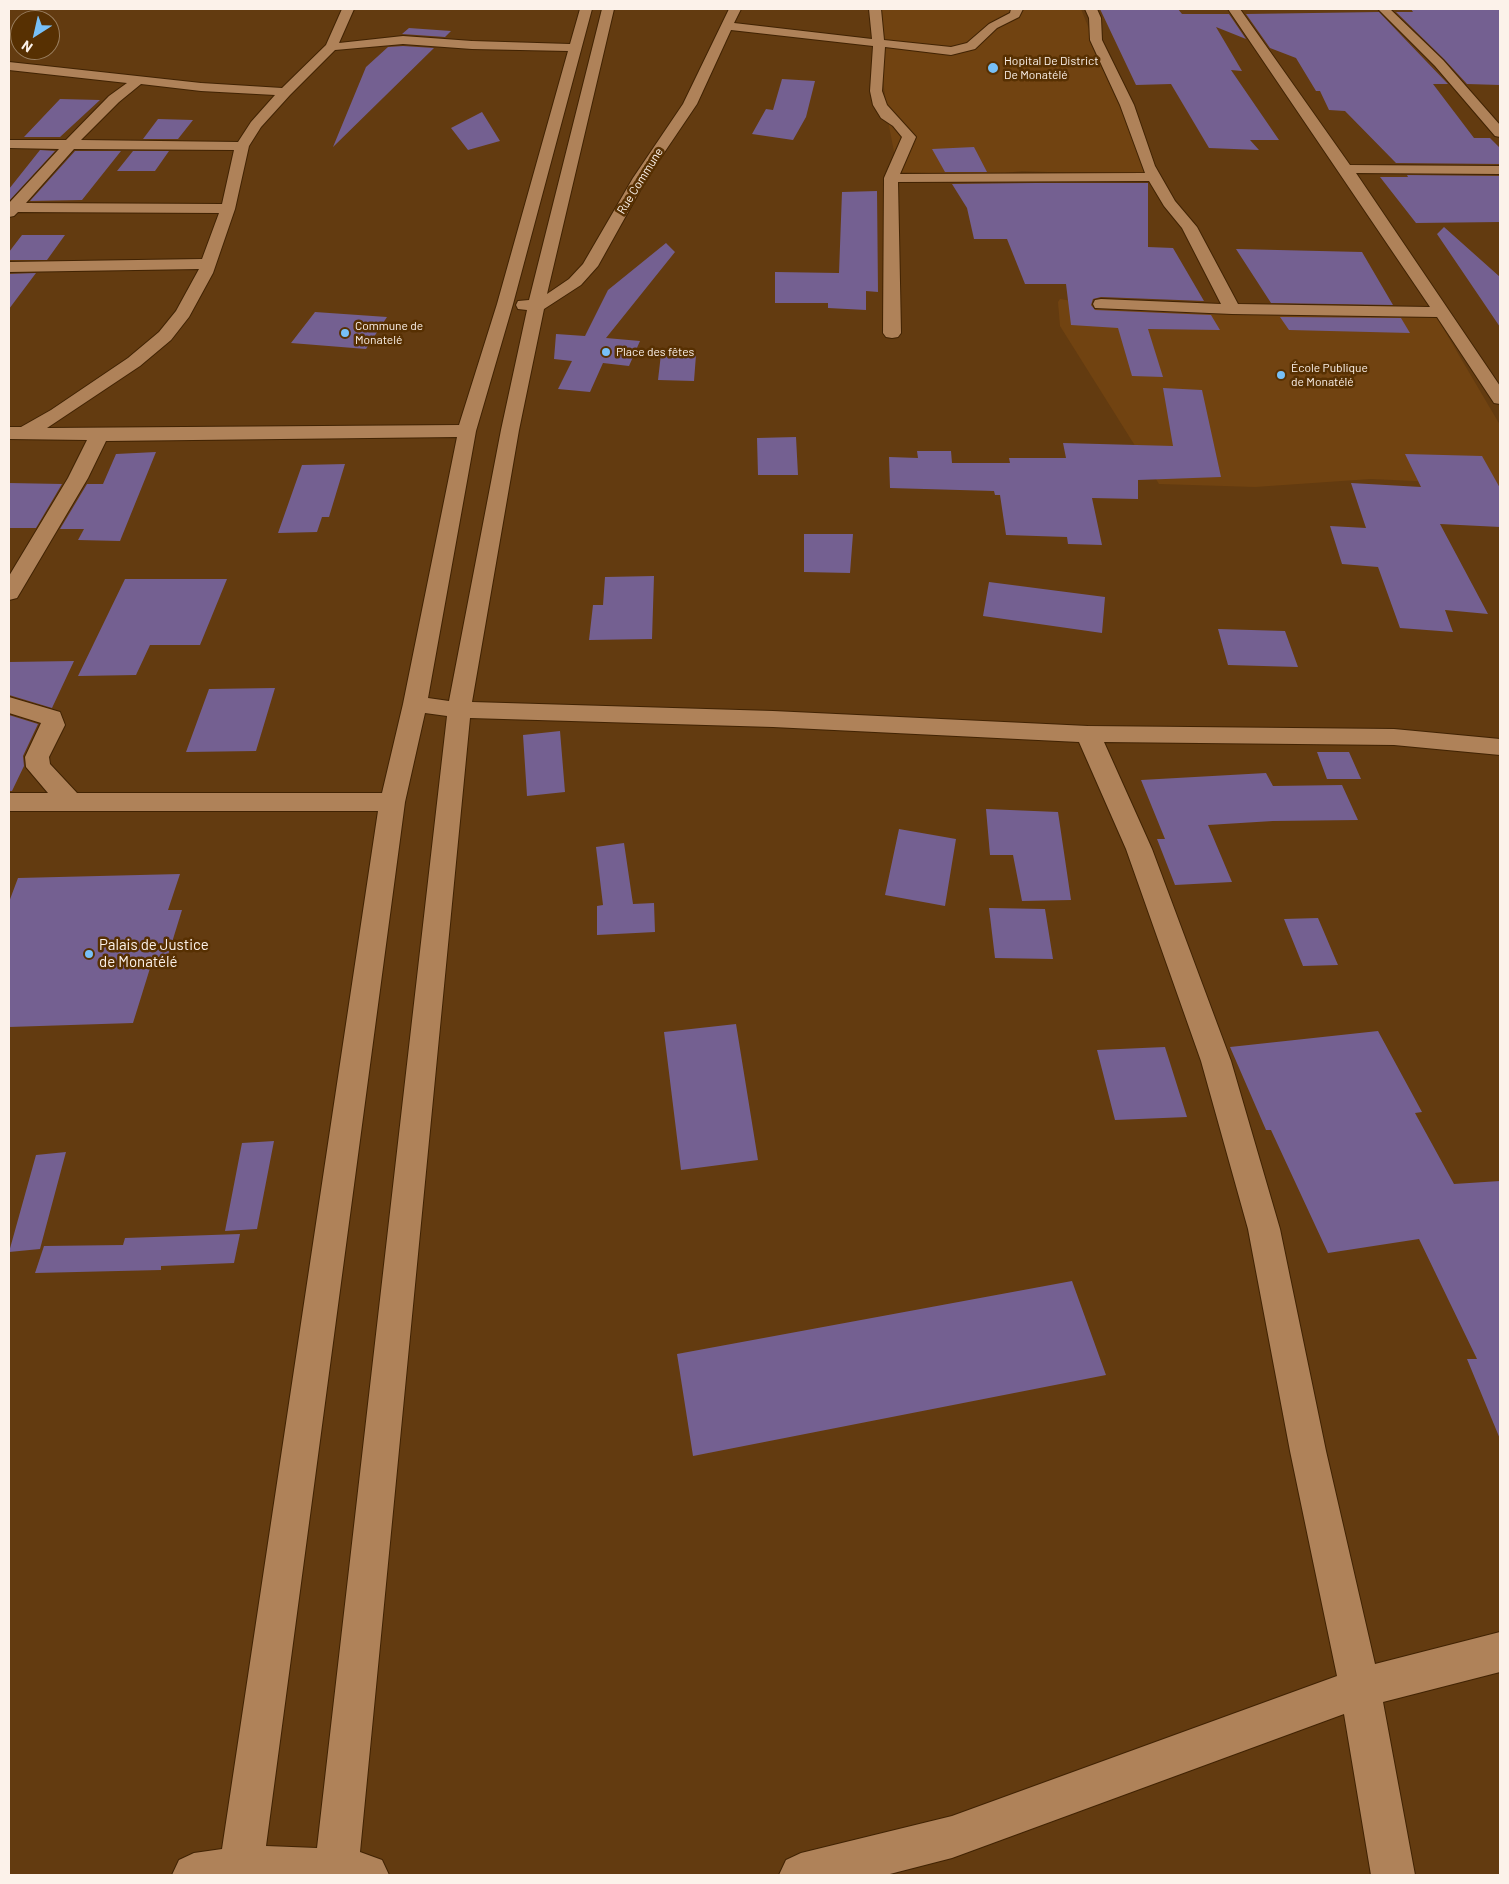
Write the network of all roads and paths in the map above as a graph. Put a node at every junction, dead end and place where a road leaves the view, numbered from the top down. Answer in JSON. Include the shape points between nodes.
{"nodes":[{"id":1,"x":348,"y":9,"type":"edge"},
{"id":2,"x":586,"y":9,"type":"edge"},
{"id":3,"x":608,"y":9,"type":"edge"},
{"id":4,"x":734,"y":9,"type":"edge"},
{"id":5,"x":875,"y":9,"type":"edge"},
{"id":6,"x":1017,"y":9,"type":"edge"},
{"id":7,"x":1091,"y":9,"type":"edge"},
{"id":8,"x":1234,"y":9,"type":"edge"},
{"id":9,"x":1384,"y":9,"type":"edge"},
{"id":10,"x":728,"y":26,"type":"junction"},
{"id":11,"x":878,"y":41,"type":"junction"},
{"id":12,"x":331,"y":47,"type":"junction"},
{"id":13,"x":577,"y":48,"type":"junction"},
{"id":14,"x":9,"y":66,"type":"edge"},
{"id":15,"x":137,"y":81,"type":"junction"},
{"id":16,"x":285,"y":92,"type":"junction"},
{"id":17,"x":566,"y":125,"type":"junction"},
{"id":18,"x":1500,"y":133,"type":"edge"},
{"id":19,"x":9,"y":144,"type":"edge"},
{"id":20,"x":71,"y":144,"type":"junction"},
{"id":21,"x":242,"y":146,"type":"junction"},
{"id":22,"x":1346,"y":169,"type":"junction"},
{"id":23,"x":1500,"y":170,"type":"edge"},
{"id":24,"x":1153,"y":177,"type":"junction"},
{"id":25,"x":891,"y":178,"type":"junction"},
{"id":26,"x":10,"y":209,"type":"edge"},
{"id":27,"x":228,"y":209,"type":"junction"},
{"id":28,"x":208,"y":264,"type":"junction"},
{"id":29,"x":9,"y":267,"type":"edge"},
{"id":30,"x":505,"y":304,"type":"junction"},
{"id":31,"x":1101,"y":304,"type":"dead end"},
{"id":32,"x":536,"y":306,"type":"junction"},
{"id":33,"x":1232,"y":309,"type":"junction"},
{"id":34,"x":1440,"y":312,"type":"junction"},
{"id":35,"x":892,"y":333,"type":"dead end"},
{"id":36,"x":1500,"y":399,"type":"edge"},
{"id":37,"x":467,"y":431,"type":"junction"},
{"id":38,"x":17,"y":433,"type":"edge"},
{"id":39,"x":99,"y":435,"type":"junction"},
{"id":40,"x":9,"y":593,"type":"edge"},
{"id":41,"x":415,"y":704,"type":"junction"},
{"id":42,"x":9,"y":705,"type":"edge"},
{"id":43,"x":459,"y":710,"type":"junction"},
{"id":44,"x":1088,"y":734,"type":"junction"},
{"id":45,"x":1500,"y":747,"type":"edge"},
{"id":46,"x":69,"y":800,"type":"junction"},
{"id":47,"x":9,"y":802,"type":"edge"},
{"id":48,"x":392,"y":802,"type":"junction"},
{"id":49,"x":1500,"y":1652,"type":"edge"},
{"id":50,"x":1360,"y":1688,"type":"junction"},
{"id":51,"x":241,"y":1871,"type":"edge"},
{"id":52,"x":347,"y":1874,"type":"edge"},
{"id":53,"x":194,"y":1875,"type":"edge"},
{"id":54,"x":801,"y":1875,"type":"edge"},
{"id":55,"x":1393,"y":1875,"type":"edge"}],
"edges":[{"from":1,"to":12,"type":"street"},
{"from":2,"to":13,"type":"street"},
{"from":3,"to":17,"type":"street"},
{"from":4,"to":10,"type":"street","name":"Rue Commune"},
{"from":5,"to":11,"type":"street"},
{"from":6,"to":11,"type":"street","via":[[1016,14],[993,26],[963,49],[951,51]]},
{"from":7,"to":24,"type":"street","via":[[1095,18],[1096,40],[1127,105],[1138,143]]},
{"from":8,"to":22,"type":"street"},
{"from":9,"to":18,"type":"street","via":[[1439,63]]},
{"from":10,"to":11,"type":"street"},
{"from":10,"to":32,"type":"street","name":"Rue Commune","via":[[690,104],[640,178],[590,266],[574,282]]},
{"from":11,"to":25,"type":"street","via":[[876,91],[880,104],[886,115],[909,137]]},
{"from":12,"to":13,"type":"street","via":[[403,40]]},
{"from":12,"to":16,"type":"street"},
{"from":13,"to":17,"type":"street"},
{"from":14,"to":15,"type":"street"},
{"from":15,"to":16,"type":"street"},
{"from":15,"to":20,"type":"street","via":[[114,98]]},
{"from":16,"to":21,"type":"street"},
{"from":17,"to":30,"type":"street"},
{"from":17,"to":32,"type":"street"},
{"from":19,"to":20,"type":"street"},
{"from":20,"to":21,"type":"street"},
{"from":20,"to":26,"type":"street"},
{"from":21,"to":27,"type":"street"},
{"from":22,"to":23,"type":"street"},
{"from":22,"to":34,"type":"street"},
{"from":24,"to":25,"type":"street"},
{"from":24,"to":33,"type":"street","via":[[1189,227]]},
{"from":25,"to":35,"type":"street"},
{"from":26,"to":27,"type":"street"},
{"from":27,"to":28,"type":"street"},
{"from":28,"to":29,"type":"street"},
{"from":28,"to":38,"type":"street","via":[[183,313],[165,336],[95,390]]},
{"from":30,"to":32,"type":"street"},
{"from":30,"to":37,"type":"street"},
{"from":31,"to":33,"type":"street"},
{"from":32,"to":43,"type":"street"},
{"from":33,"to":34,"type":"street"},
{"from":34,"to":36,"type":"street"},
{"from":37,"to":39,"type":"street"},
{"from":37,"to":41,"type":"street"},
{"from":38,"to":39,"type":"street"},
{"from":39,"to":40,"type":"street","via":[[78,478]]},
{"from":41,"to":43,"type":"street"},
{"from":41,"to":48,"type":"street"},
{"from":42,"to":46,"type":"street","via":[[52,718],[53,725],[37,757],[38,767]]},
{"from":43,"to":44,"type":"street","via":[[773,719]]},
{"from":43,"to":52,"type":"street"},
{"from":44,"to":45,"type":"street","via":[[1394,737]]},
{"from":44,"to":50,"type":"street","via":[[1139,849],[1216,1061],[1262,1220]]},
{"from":46,"to":47,"type":"street"},
{"from":46,"to":48,"type":"street"},
{"from":48,"to":51,"type":"street"},
{"from":49,"to":50,"type":"street"},
{"from":50,"to":54,"type":"street","via":[[952,1837]]},
{"from":50,"to":55,"type":"street"},
{"from":51,"to":52,"type":"street"},
{"from":51,"to":53,"type":"street"}]}
